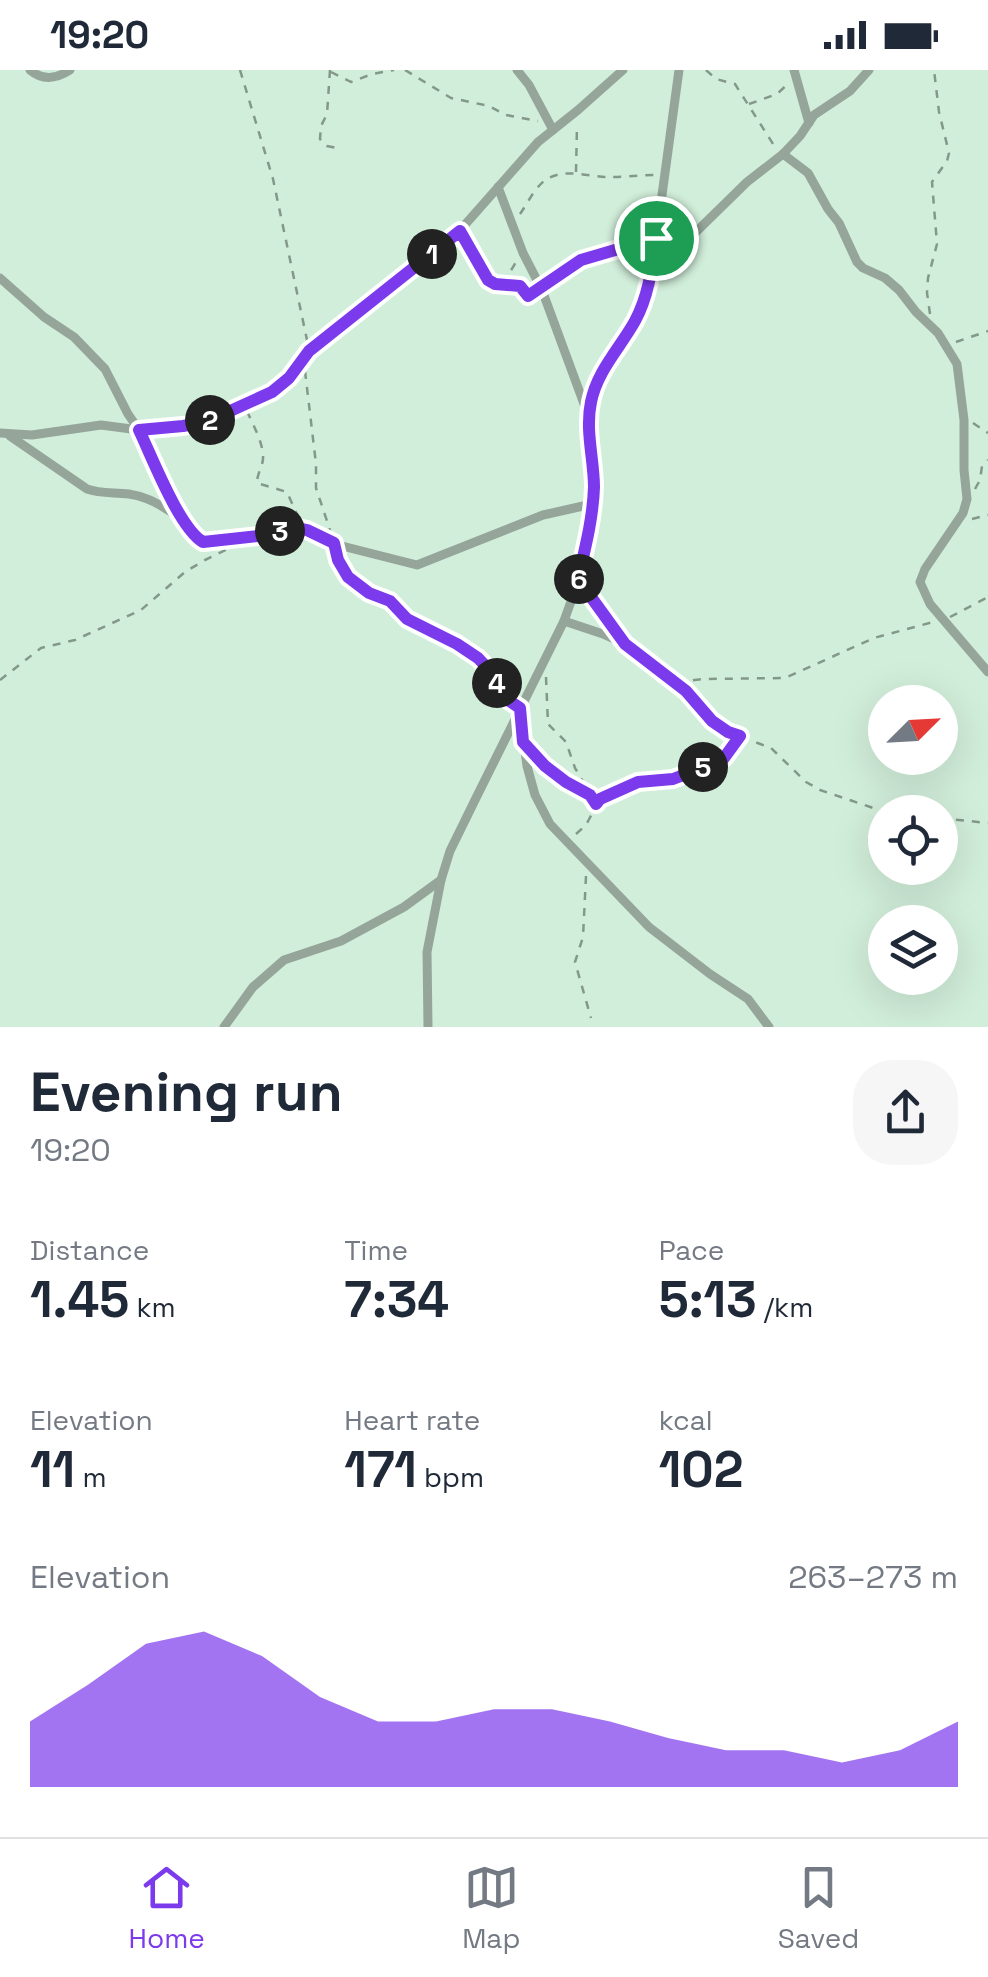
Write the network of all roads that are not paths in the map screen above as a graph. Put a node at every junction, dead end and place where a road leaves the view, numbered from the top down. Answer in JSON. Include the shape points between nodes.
{"nodes":[{"id":1,"x":30,"y":70,"type":"edge"},
{"id":2,"x":70,"y":70,"type":"edge"},
{"id":3,"x":516,"y":70,"type":"edge"},
{"id":4,"x":623,"y":70,"type":"edge"},
{"id":5,"x":679,"y":70,"type":"edge"},
{"id":6,"x":868,"y":70,"type":"edge"},
{"id":7,"x":794,"y":74,"type":"edge"},
{"id":8,"x":809,"y":124,"type":"junction"},
{"id":9,"x":551,"y":126,"type":"junction"},
{"id":10,"x":783,"y":154,"type":"junction"},
{"id":11,"x":498,"y":187,"type":"junction"},
{"id":12,"x":651,"y":276,"type":"junction"},
{"id":13,"x":0,"y":278,"type":"edge"},
{"id":14,"x":589,"y":417,"type":"junction"},
{"id":15,"x":139,"y":430,"type":"junction"},
{"id":16,"x":4,"y":434,"type":"edge"},
{"id":17,"x":592,"y":504,"type":"junction"},
{"id":18,"x":187,"y":525,"type":"junction"},
{"id":19,"x":564,"y":621,"type":"junction"},
{"id":20,"x":625,"y":644,"type":"road end"},
{"id":21,"x":988,"y":672,"type":"edge"},
{"id":22,"x":520,"y":708,"type":"junction"},
{"id":23,"x":441,"y":880,"type":"junction"},
{"id":24,"x":224,"y":1027,"type":"edge"},
{"id":25,"x":428,"y":1027,"type":"edge"},
{"id":26,"x":769,"y":1027,"type":"edge"}],
"edges":[{"from":1,"to":2,"type":"street","via":[[50,78]]},
{"from":3,"to":9,"type":"street"},
{"from":4,"to":9,"type":"street"},
{"from":5,"to":12,"type":"street"},
{"from":6,"to":8,"type":"street"},
{"from":7,"to":8,"type":"street"},
{"from":8,"to":10,"type":"street"},
{"from":9,"to":11,"type":"street"},
{"from":10,"to":12,"type":"street"},
{"from":10,"to":21,"type":"street","via":[[808,173],[857,262],[891,283],[935,330],[959,370],[967,498],[920,579],[924,594]]},
{"from":11,"to":14,"type":"street"},
{"from":11,"to":15,"type":"street","via":[[460,231],[306,354],[278,389],[214,420]]},
{"from":12,"to":14,"type":"street","via":[[635,320],[596,384]]},
{"from":13,"to":15,"type":"street","via":[[100,364]]},
{"from":14,"to":17,"type":"street"},
{"from":15,"to":16,"type":"street","via":[[101,425]]},
{"from":15,"to":18,"type":"street"},
{"from":16,"to":18,"type":"street","via":[[87,489],[147,499]]},
{"from":17,"to":18,"type":"street","via":[[543,515],[418,564],[302,528],[203,542]]},
{"from":17,"to":19,"type":"street"},
{"from":19,"to":20,"type":"street"},
{"from":19,"to":22,"type":"street"},
{"from":22,"to":23,"type":"street"},
{"from":22,"to":26,"type":"street","via":[[531,780],[550,824],[649,927],[748,999]]},
{"from":23,"to":24,"type":"street","via":[[356,934],[284,960],[253,986]]},
{"from":23,"to":25,"type":"street","via":[[428,952]]}]}
